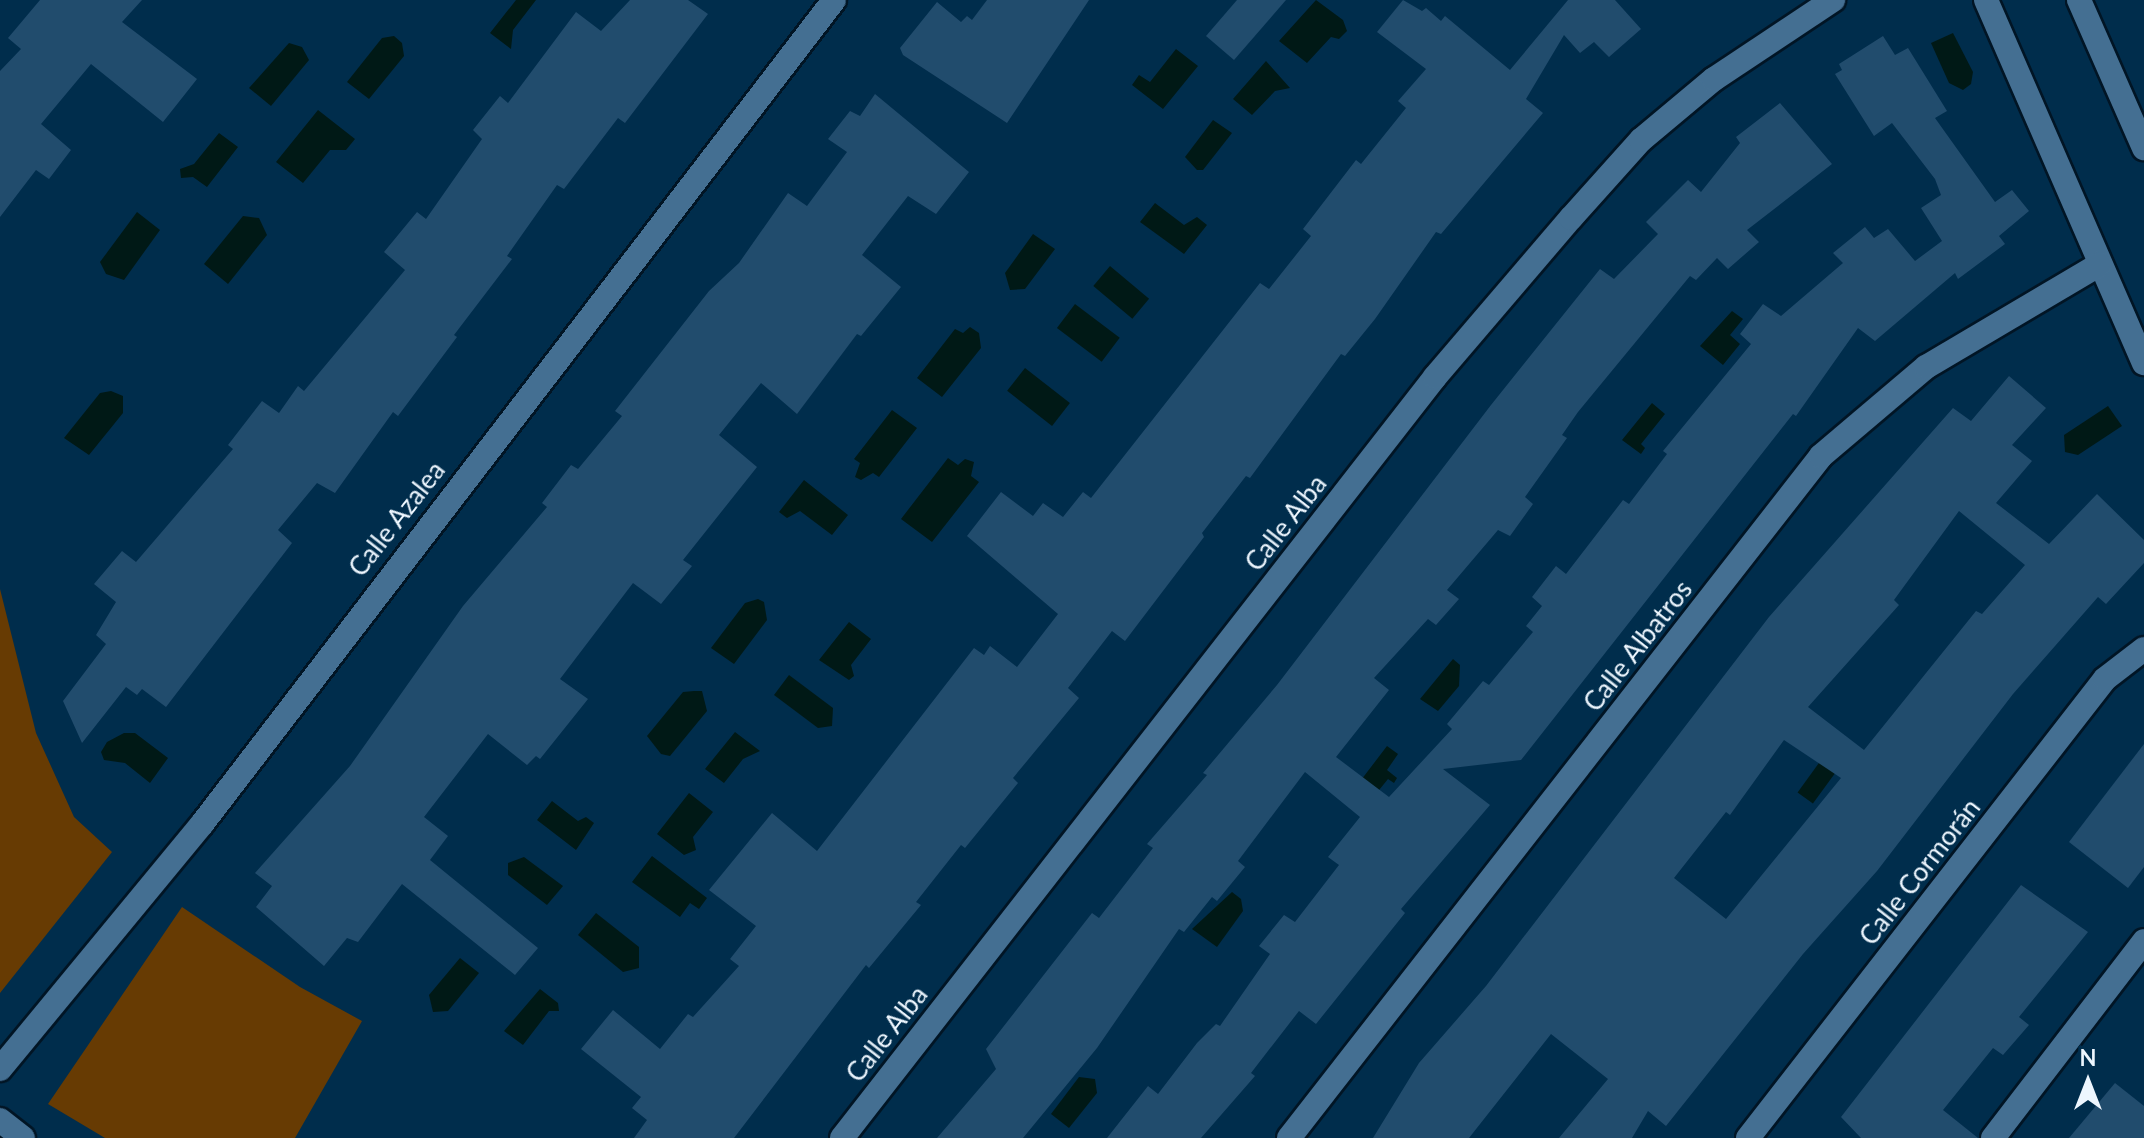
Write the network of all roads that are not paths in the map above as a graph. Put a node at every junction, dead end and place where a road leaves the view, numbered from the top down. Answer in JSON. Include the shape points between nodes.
{"nodes":[{"id":1,"x":834,"y":0,"type":"edge"},
{"id":2,"x":1833,"y":0,"type":"edge"},
{"id":3,"x":1986,"y":0,"type":"edge"},
{"id":4,"x":2079,"y":0,"type":"edge"},
{"id":5,"x":2144,"y":148,"type":"edge"},
{"id":6,"x":2100,"y":264,"type":"junction"},
{"id":7,"x":2144,"y":363,"type":"edge"},
{"id":8,"x":2144,"y":649,"type":"edge"},
{"id":9,"x":2144,"y":941,"type":"edge"},
{"id":10,"x":0,"y":1069,"type":"edge"},
{"id":11,"x":0,"y":1120,"type":"edge"},
{"id":12,"x":23,"y":1138,"type":"edge"},
{"id":13,"x":842,"y":1138,"type":"edge"},
{"id":14,"x":1289,"y":1138,"type":"edge"},
{"id":15,"x":1748,"y":1138,"type":"edge"},
{"id":16,"x":1993,"y":1138,"type":"edge"}],
"edges":[{"from":1,"to":10,"type":"street","name":"Calle Azalea","via":[[202,824]]},
{"from":2,"to":13,"type":"street","name":"Calle Alba","via":[[1714,79],[1641,140],[1571,218],[1435,377]]},
{"from":3,"to":6,"type":"street"},
{"from":4,"to":5,"type":"street"},
{"from":6,"to":7,"type":"street"},
{"from":6,"to":14,"type":"street","name":"Calle Albatros","via":[[1926,367],[1821,456]]},
{"from":8,"to":15,"type":"street","name":"Calle Cormorán","via":[[2105,679]]},
{"from":9,"to":16,"type":"street"},
{"from":11,"to":12,"type":"street"}]}
